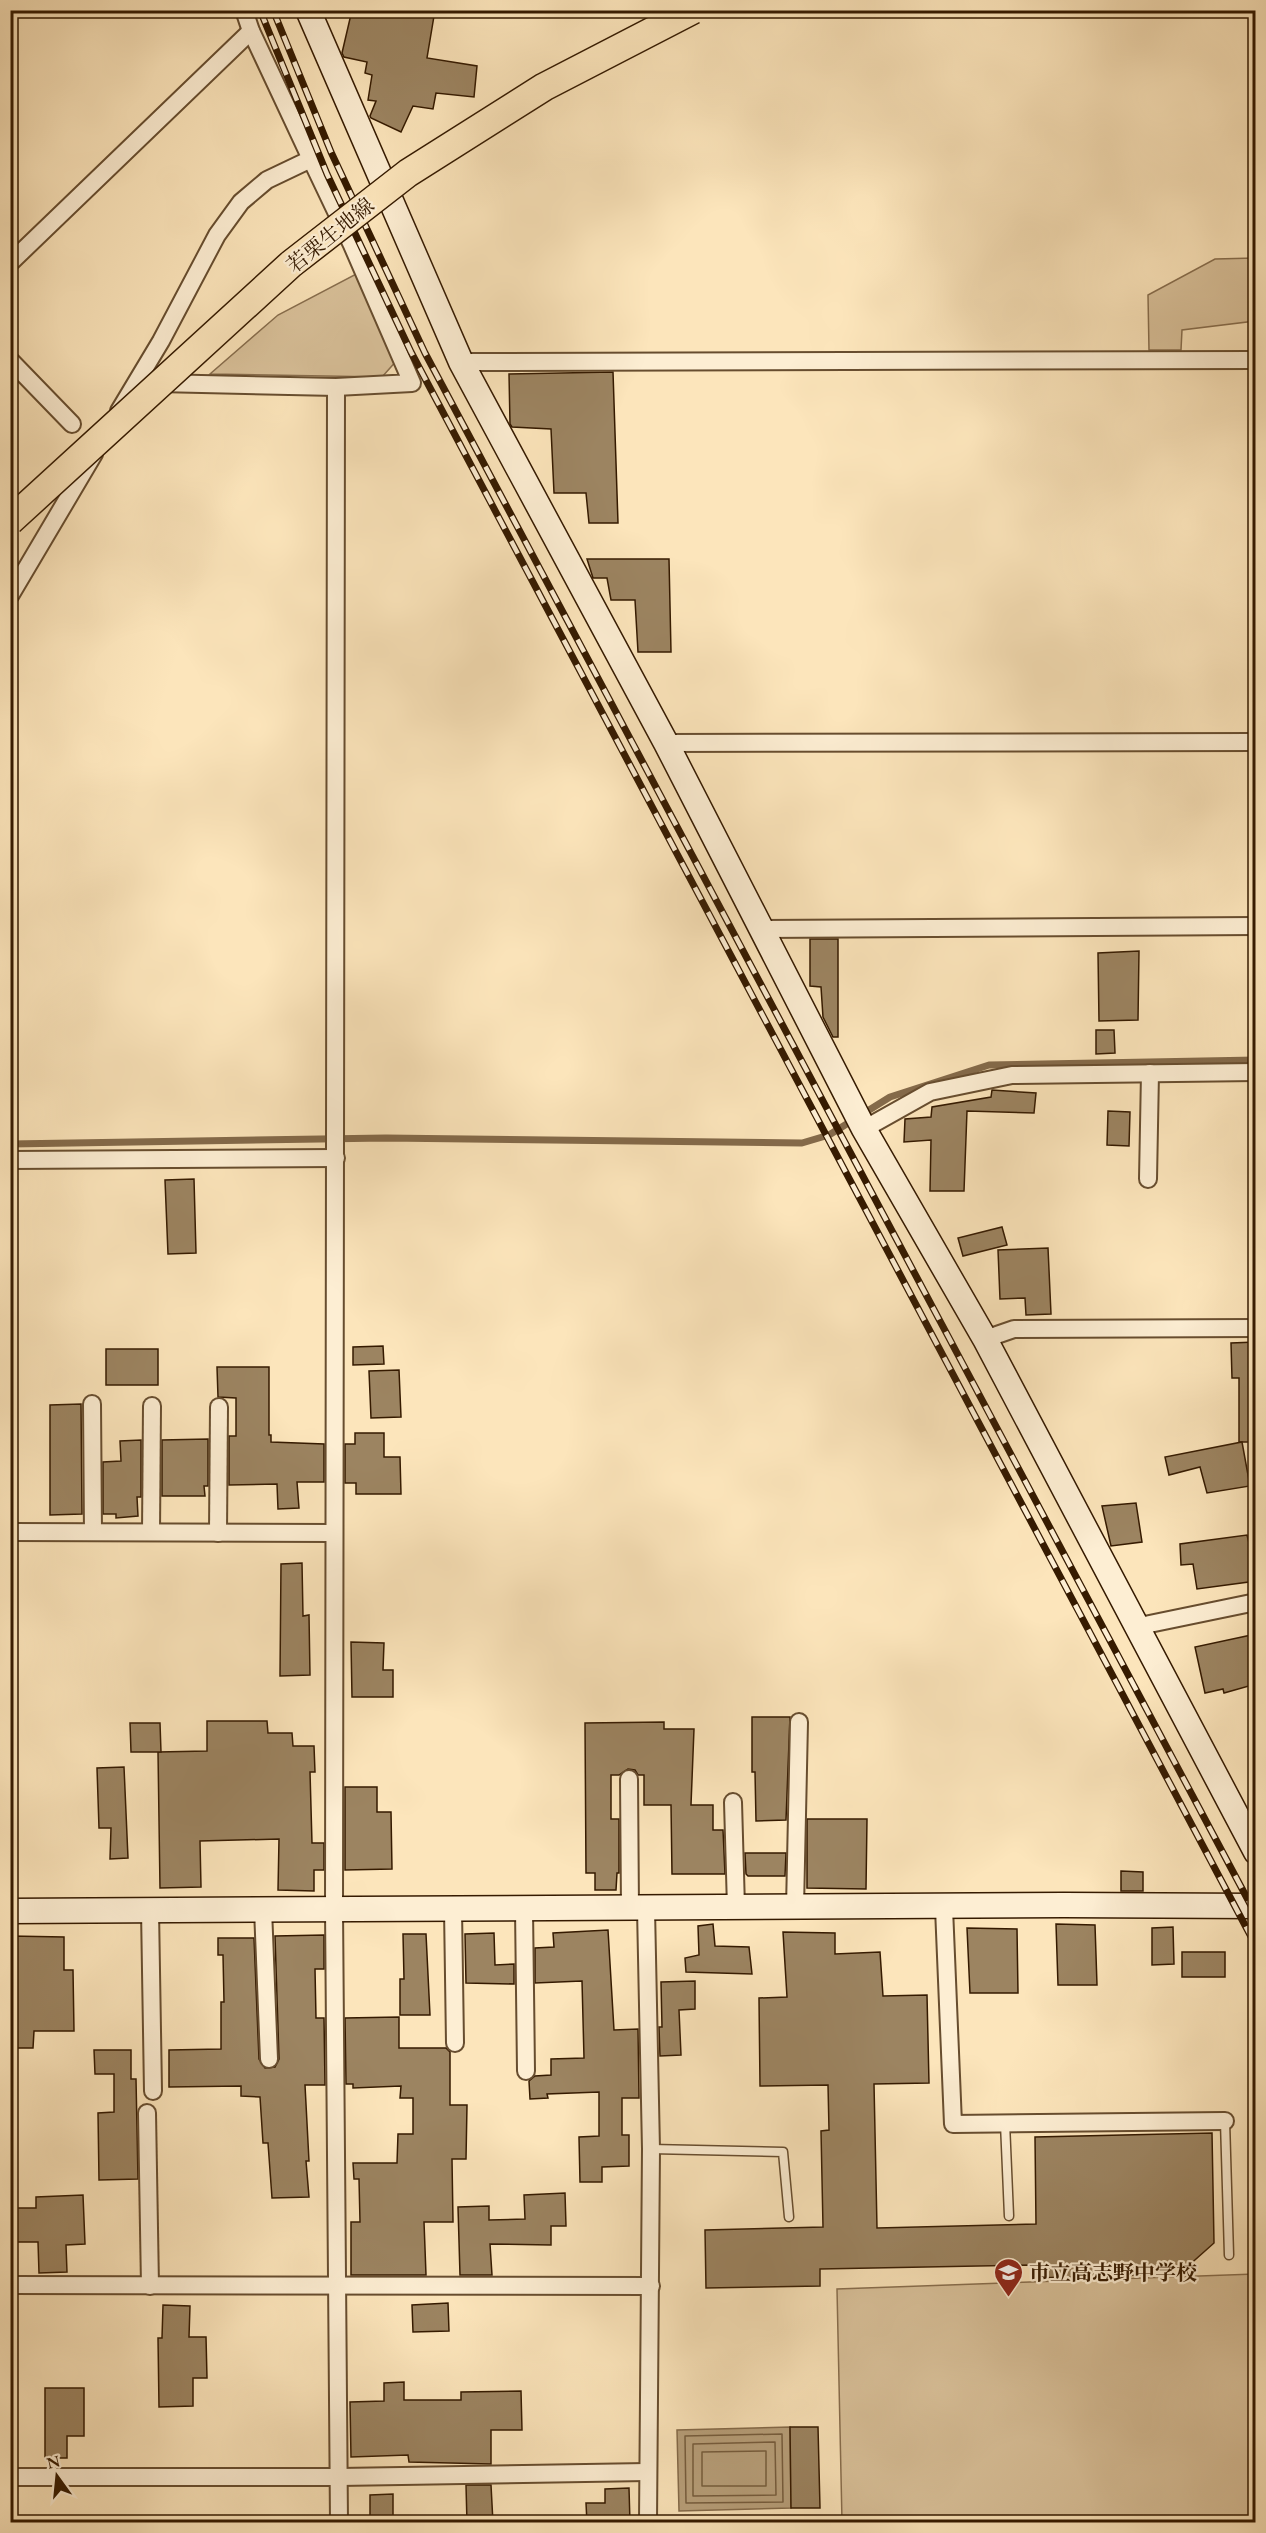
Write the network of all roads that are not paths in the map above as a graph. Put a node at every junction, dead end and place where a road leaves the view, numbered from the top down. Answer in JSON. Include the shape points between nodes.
{"nodes":[{"id":1,"x":244,"y":10,"type":"edge"},
{"id":2,"x":308,"y":10,"type":"edge"},
{"id":3,"x":693,"y":10,"type":"edge"},
{"id":4,"x":251,"y":31,"type":"junction"},
{"id":5,"x":311,"y":159,"type":"junction"},
{"id":6,"x":10,"y":263,"type":"edge"},
{"id":7,"x":10,"y":360,"type":"edge"},
{"id":8,"x":1256,"y":360,"type":"edge"},
{"id":9,"x":461,"y":362,"type":"junction"},
{"id":10,"x":136,"y":383,"type":"junction"},
{"id":11,"x":336,"y":387,"type":"junction"},
{"id":12,"x":72,"y":424,"type":"dead end"},
{"id":13,"x":10,"y":521,"type":"edge"},
{"id":14,"x":10,"y":596,"type":"edge"},
{"id":15,"x":1256,"y":742,"type":"edge"},
{"id":16,"x":666,"y":743,"type":"junction"},
{"id":17,"x":1256,"y":926,"type":"edge"},
{"id":18,"x":762,"y":929,"type":"junction"},
{"id":19,"x":1256,"y":1072,"type":"edge"},
{"id":20,"x":1150,"y":1073,"type":"junction"},
{"id":21,"x":864,"y":1129,"type":"junction"},
{"id":22,"x":336,"y":1158,"type":"junction"},
{"id":23,"x":10,"y":1160,"type":"edge"},
{"id":24,"x":1148,"y":1179,"type":"dead end"},
{"id":25,"x":1256,"y":1328,"type":"edge"},
{"id":26,"x":985,"y":1339,"type":"junction"},
{"id":27,"x":92,"y":1404,"type":"dead end"},
{"id":28,"x":152,"y":1406,"type":"dead end"},
{"id":29,"x":219,"y":1407,"type":"dead end"},
{"id":30,"x":10,"y":1532,"type":"edge"},
{"id":31,"x":93,"y":1532,"type":"junction"},
{"id":32,"x":152,"y":1532,"type":"junction"},
{"id":33,"x":218,"y":1533,"type":"junction"},
{"id":34,"x":334,"y":1533,"type":"junction"},
{"id":35,"x":1256,"y":1602,"type":"edge"},
{"id":36,"x":1135,"y":1626,"type":"junction"},
{"id":37,"x":799,"y":1722,"type":"dead end"},
{"id":38,"x":629,"y":1779,"type":"dead end"},
{"id":39,"x":733,"y":1802,"type":"dead end"},
{"id":40,"x":1256,"y":1852,"type":"edge"},
{"id":41,"x":1256,"y":1906,"type":"edge"},
{"id":42,"x":736,"y":1908,"type":"junction"},
{"id":43,"x":795,"y":1908,"type":"junction"},
{"id":44,"x":944,"y":1908,"type":"junction"},
{"id":45,"x":263,"y":1909,"type":"junction"},
{"id":46,"x":334,"y":1909,"type":"junction"},
{"id":47,"x":453,"y":1909,"type":"junction"},
{"id":48,"x":524,"y":1909,"type":"junction"},
{"id":49,"x":638,"y":1909,"type":"junction"},
{"id":50,"x":150,"y":1910,"type":"junction"},
{"id":51,"x":10,"y":1911,"type":"edge"},
{"id":52,"x":455,"y":2043,"type":"dead end"},
{"id":53,"x":269,"y":2059,"type":"dead end"},
{"id":54,"x":526,"y":2071,"type":"dead end"},
{"id":55,"x":153,"y":2091,"type":"dead end"},
{"id":56,"x":147,"y":2113,"type":"dead end"},
{"id":57,"x":1225,"y":2121,"type":"joint"},
{"id":58,"x":1005,"y":2123,"type":"junction"},
{"id":59,"x":651,"y":2149,"type":"junction"},
{"id":60,"x":1009,"y":2216,"type":"dead end"},
{"id":61,"x":789,"y":2217,"type":"dead end"},
{"id":62,"x":1229,"y":2255,"type":"dead end"},
{"id":63,"x":10,"y":2285,"type":"edge"},
{"id":64,"x":150,"y":2286,"type":"junction"},
{"id":65,"x":337,"y":2286,"type":"junction"},
{"id":66,"x":651,"y":2286,"type":"junction"},
{"id":67,"x":647,"y":2472,"type":"junction"},
{"id":68,"x":10,"y":2477,"type":"edge"},
{"id":69,"x":340,"y":2477,"type":"junction"},
{"id":70,"x":339,"y":2523,"type":"edge"},
{"id":71,"x":648,"y":2523,"type":"edge"}],
"edges":[{"from":1,"to":4,"type":"street"},
{"from":2,"to":9,"type":"street"},
{"from":3,"to":13,"type":"main road","name":"若栗生地線","bridge":true,"via":[[544,87],[408,173],[291,264]]},
{"from":4,"to":5,"type":"street"},
{"from":4,"to":6,"type":"street"},
{"from":5,"to":10,"type":"street","via":[[267,180],[241,202],[217,235]]},
{"from":5,"to":11,"type":"street","via":[[412,383]]},
{"from":7,"to":12,"type":"street"},
{"from":8,"to":9,"type":"street"},
{"from":9,"to":16,"type":"street"},
{"from":10,"to":11,"type":"street"},
{"from":10,"to":14,"type":"street"},
{"from":11,"to":22,"type":"street"},
{"from":15,"to":16,"type":"street"},
{"from":16,"to":18,"type":"street"},
{"from":17,"to":18,"type":"street"},
{"from":18,"to":21,"type":"street"},
{"from":19,"to":20,"type":"street"},
{"from":20,"to":21,"type":"street","via":[[1011,1075],[930,1092]]},
{"from":20,"to":24,"type":"street"},
{"from":21,"to":26,"type":"street"},
{"from":22,"to":23,"type":"street"},
{"from":22,"to":34,"type":"street"},
{"from":25,"to":26,"type":"street","via":[[1014,1329]]},
{"from":26,"to":36,"type":"street"},
{"from":27,"to":31,"type":"street"},
{"from":28,"to":32,"type":"street"},
{"from":29,"to":33,"type":"street"},
{"from":30,"to":31,"type":"street"},
{"from":31,"to":32,"type":"street"},
{"from":32,"to":33,"type":"street"},
{"from":33,"to":34,"type":"street"},
{"from":34,"to":46,"type":"street"},
{"from":35,"to":36,"type":"street"},
{"from":36,"to":40,"type":"street"},
{"from":37,"to":43,"type":"street"},
{"from":38,"to":49,"type":"street"},
{"from":39,"to":42,"type":"street"},
{"from":41,"to":44,"type":"street"},
{"from":42,"to":43,"type":"street"},
{"from":42,"to":49,"type":"street"},
{"from":43,"to":44,"type":"street"},
{"from":44,"to":58,"type":"street","via":[[953,2124]]},
{"from":45,"to":46,"type":"street"},
{"from":45,"to":50,"type":"street"},
{"from":45,"to":53,"type":"street"},
{"from":46,"to":47,"type":"street"},
{"from":46,"to":65,"type":"street"},
{"from":47,"to":48,"type":"street"},
{"from":47,"to":52,"type":"street"},
{"from":48,"to":49,"type":"street"},
{"from":48,"to":54,"type":"street"},
{"from":49,"to":59,"type":"street"},
{"from":50,"to":51,"type":"street"},
{"from":50,"to":55,"type":"street"},
{"from":56,"to":64,"type":"street"},
{"from":57,"to":58,"type":"street"},
{"from":57,"to":62,"type":"lane"},
{"from":58,"to":60,"type":"lane"},
{"from":59,"to":61,"type":"lane","via":[[783,2152]]},
{"from":59,"to":66,"type":"street"},
{"from":63,"to":64,"type":"street"},
{"from":64,"to":65,"type":"street"},
{"from":65,"to":66,"type":"street"},
{"from":65,"to":69,"type":"street"},
{"from":66,"to":67,"type":"street"},
{"from":67,"to":69,"type":"street"},
{"from":67,"to":71,"type":"street"},
{"from":68,"to":69,"type":"street"},
{"from":69,"to":70,"type":"street"}]}
